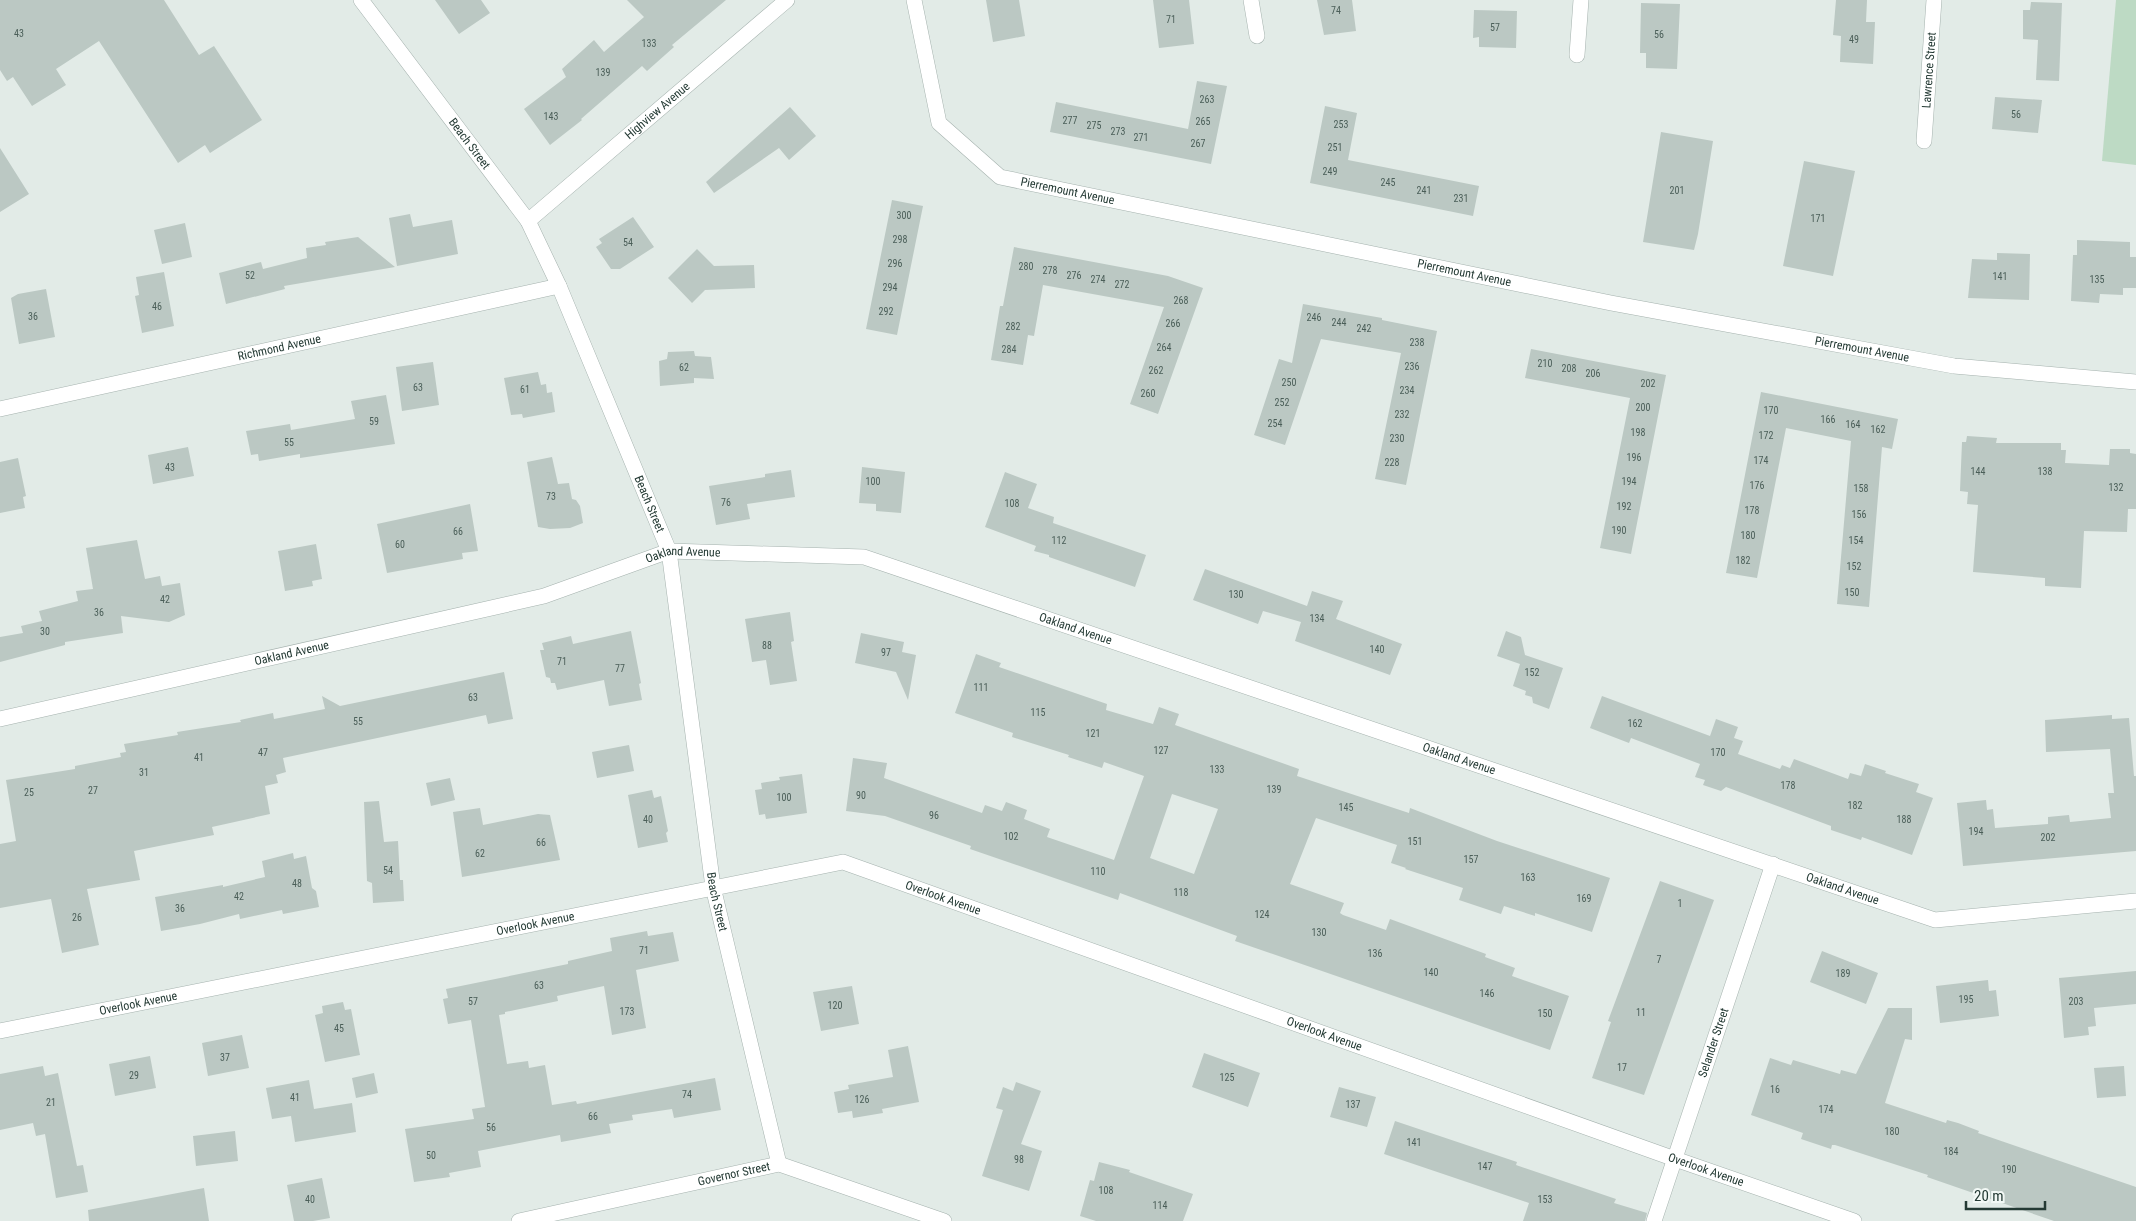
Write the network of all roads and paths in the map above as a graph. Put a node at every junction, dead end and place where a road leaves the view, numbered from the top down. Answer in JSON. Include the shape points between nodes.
{"nodes":[{"id":1,"x":361,"y":0,"type":"edge"},
{"id":2,"x":787,"y":0,"type":"edge"},
{"id":3,"x":914,"y":0,"type":"edge"},
{"id":4,"x":1251,"y":0,"type":"edge"},
{"id":5,"x":1581,"y":0,"type":"edge"},
{"id":6,"x":1934,"y":0,"type":"edge"},
{"id":7,"x":1257,"y":36,"type":"dead end"},
{"id":8,"x":1577,"y":55,"type":"dead end"},
{"id":9,"x":1924,"y":141,"type":"dead end"},
{"id":10,"x":528,"y":221,"type":"junction"},
{"id":11,"x":559,"y":286,"type":"junction"},
{"id":12,"x":2136,"y":382,"type":"edge"},
{"id":13,"x":0,"y":409,"type":"edge"},
{"id":14,"x":669,"y":551,"type":"junction"},
{"id":15,"x":0,"y":719,"type":"edge"},
{"id":16,"x":1773,"y":864,"type":"junction"},
{"id":17,"x":713,"y":887,"type":"junction"},
{"id":18,"x":2136,"y":901,"type":"edge"},
{"id":19,"x":0,"y":1031,"type":"edge"},
{"id":20,"x":1675,"y":1159,"type":"junction"},
{"id":21,"x":779,"y":1164,"type":"junction"},
{"id":22,"x":519,"y":1221,"type":"edge"},
{"id":23,"x":944,"y":1221,"type":"edge"},
{"id":24,"x":1654,"y":1221,"type":"edge"},
{"id":25,"x":1854,"y":1221,"type":"edge"}],
"edges":[{"from":1,"to":10,"type":"street","name":"Beach Street"},
{"from":2,"to":10,"type":"street","name":"Highview Avenue"},
{"from":3,"to":12,"type":"street","name":"Pierremount Avenue","via":[[939,123],[1000,177],[1611,303],[1947,364]]},
{"from":4,"to":7,"type":"street"},
{"from":5,"to":8,"type":"street"},
{"from":6,"to":9,"type":"street","name":"Lawrence Street"},
{"from":10,"to":11,"type":"street","name":"Beach Street"},
{"from":11,"to":13,"type":"street","name":"Richmond Avenue"},
{"from":11,"to":14,"type":"street","name":"Beach Street"},
{"from":14,"to":15,"type":"street","name":"Oakland Avenue","via":[[544,596]]},
{"from":14,"to":16,"type":"street","name":"Oakland Avenue","via":[[864,557]]},
{"from":14,"to":17,"type":"street","name":"Beach Street"},
{"from":16,"to":18,"type":"street","name":"Oakland Avenue","via":[[1935,920]]},
{"from":16,"to":20,"type":"street","name":"Selander Street"},
{"from":17,"to":19,"type":"street","name":"Overlook Avenue"},
{"from":17,"to":20,"type":"street","name":"Overlook Avenue","via":[[843,862]]},
{"from":17,"to":21,"type":"street","name":"Beach Street"},
{"from":20,"to":24,"type":"street","name":"Selander Street"},
{"from":20,"to":25,"type":"street","name":"Overlook Avenue"},
{"from":21,"to":22,"type":"street","name":"Governor Street"},
{"from":21,"to":23,"type":"street","name":"Governor Street"}]}
